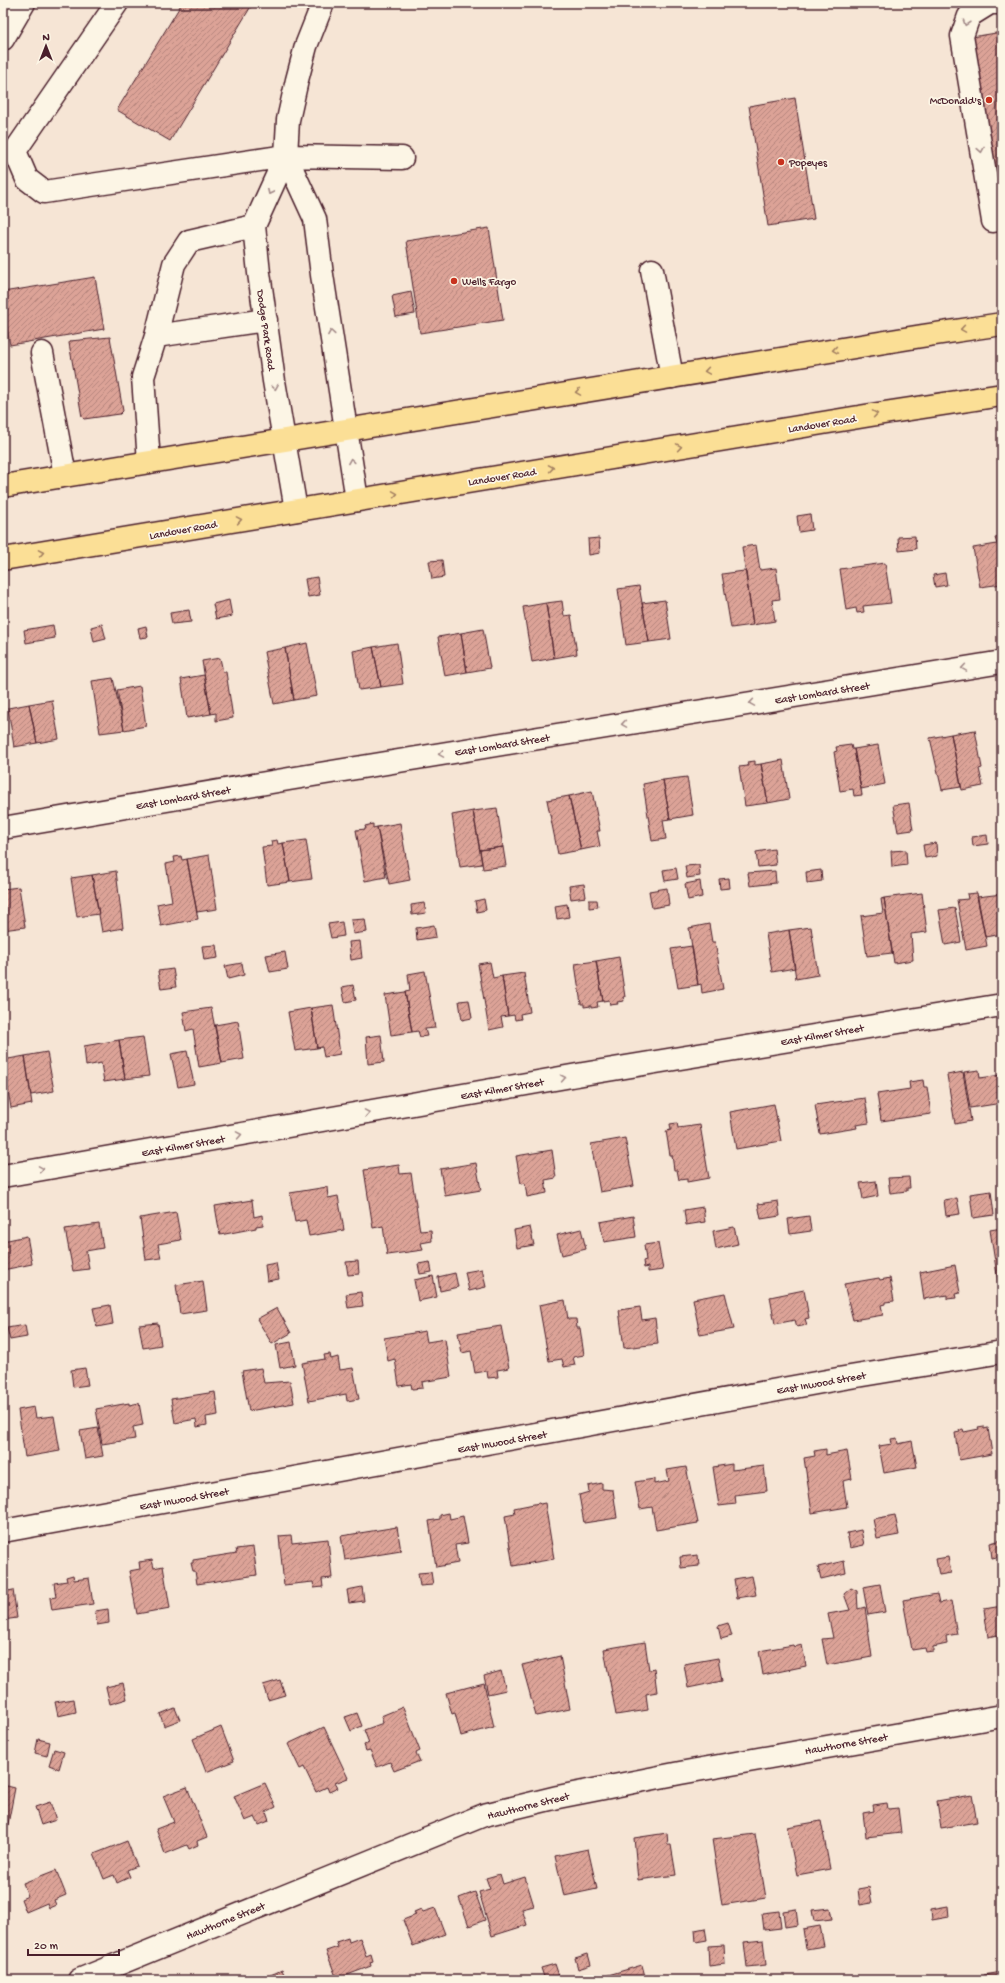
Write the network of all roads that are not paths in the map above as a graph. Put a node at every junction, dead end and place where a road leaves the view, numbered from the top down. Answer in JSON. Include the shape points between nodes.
{"nodes":[{"id":1,"x":117,"y":3,"type":"edge"},
{"id":2,"x":323,"y":3,"type":"edge"},
{"id":3,"x":997,"y":3,"type":"edge"},
{"id":4,"x":20,"y":4,"type":"edge"},
{"id":5,"x":3,"y":39,"type":"edge"},
{"id":6,"x":286,"y":156,"type":"junction"},
{"id":7,"x":402,"y":158,"type":"dead end"},
{"id":8,"x":993,"y":221,"type":"dead end"},
{"id":9,"x":254,"y":226,"type":"junction"},
{"id":10,"x":652,"y":270,"type":"dead end"},
{"id":11,"x":266,"y":320,"type":"junction"},
{"id":12,"x":1002,"y":324,"type":"edge"},
{"id":13,"x":156,"y":336,"type":"junction"},
{"id":14,"x":42,"y":353,"type":"dead end"},
{"id":15,"x":672,"y":376,"type":"junction"},
{"id":16,"x":1002,"y":395,"type":"edge"},
{"id":17,"x":346,"y":429,"type":"junction"},
{"id":18,"x":284,"y":440,"type":"junction"},
{"id":19,"x":149,"y":462,"type":"junction"},
{"id":20,"x":65,"y":475,"type":"junction"},
{"id":21,"x":3,"y":486,"type":"edge"},
{"id":22,"x":357,"y":500,"type":"junction"},
{"id":23,"x":296,"y":510,"type":"junction"},
{"id":24,"x":3,"y":559,"type":"edge"},
{"id":25,"x":1002,"y":662,"type":"edge"},
{"id":26,"x":3,"y":828,"type":"edge"},
{"id":27,"x":1002,"y":1005,"type":"edge"},
{"id":28,"x":3,"y":1176,"type":"edge"},
{"id":29,"x":1002,"y":1352,"type":"edge"},
{"id":30,"x":3,"y":1531,"type":"edge"},
{"id":31,"x":1002,"y":1716,"type":"edge"},
{"id":32,"x":79,"y":1980,"type":"edge"}],
"edges":[{"from":1,"to":6,"type":"street","via":[[15,151],[27,179],[44,192]]},
{"from":2,"to":6,"type":"street","via":[[306,46],[297,80],[288,120]]},
{"from":3,"to":8,"type":"street","one_way":true,"via":[[990,3],[969,16],[962,36]]},
{"from":4,"to":5,"type":"street"},
{"from":6,"to":7,"type":"street"},
{"from":6,"to":9,"type":"street","one_way":true},
{"from":17,"to":6,"type":"street","one_way":true,"via":[[315,219]]},
{"from":9,"to":11,"type":"street","name":"Dodge Park Road"},
{"from":9,"to":13,"type":"street","via":[[189,240],[174,264]]},
{"from":10,"to":15,"type":"street"},
{"from":11,"to":13,"type":"street"},
{"from":11,"to":18,"type":"street","name":"Dodge Park Road","one_way":true},
{"from":12,"to":15,"type":"main road","one_way":true},
{"from":13,"to":19,"type":"street","via":[[143,376]]},
{"from":14,"to":20,"type":"street"},
{"from":15,"to":17,"type":"main road","one_way":true},
{"from":22,"to":16,"type":"main road","name":"Landover Road","one_way":true},
{"from":17,"to":18,"type":"main road"},
{"from":22,"to":17,"type":"street","one_way":true},
{"from":18,"to":19,"type":"main road"},
{"from":18,"to":23,"type":"street","name":"Dodge Park Road"},
{"from":19,"to":20,"type":"main road"},
{"from":20,"to":21,"type":"main road"},
{"from":22,"to":23,"type":"main road","name":"Landover Road"},
{"from":24,"to":23,"type":"main road","name":"Landover Road","one_way":true},
{"from":25,"to":26,"type":"street","name":"East Lombard Street","one_way":true},
{"from":28,"to":27,"type":"street","name":"East Kilmer Street","one_way":true,"via":[[583,1074]]},
{"from":29,"to":30,"type":"street","name":"East Inwood Street","via":[[838,1379]]},
{"from":31,"to":32,"type":"street","name":"Hawthorne Street","via":[[680,1773],[558,1797],[484,1815]]}]}
